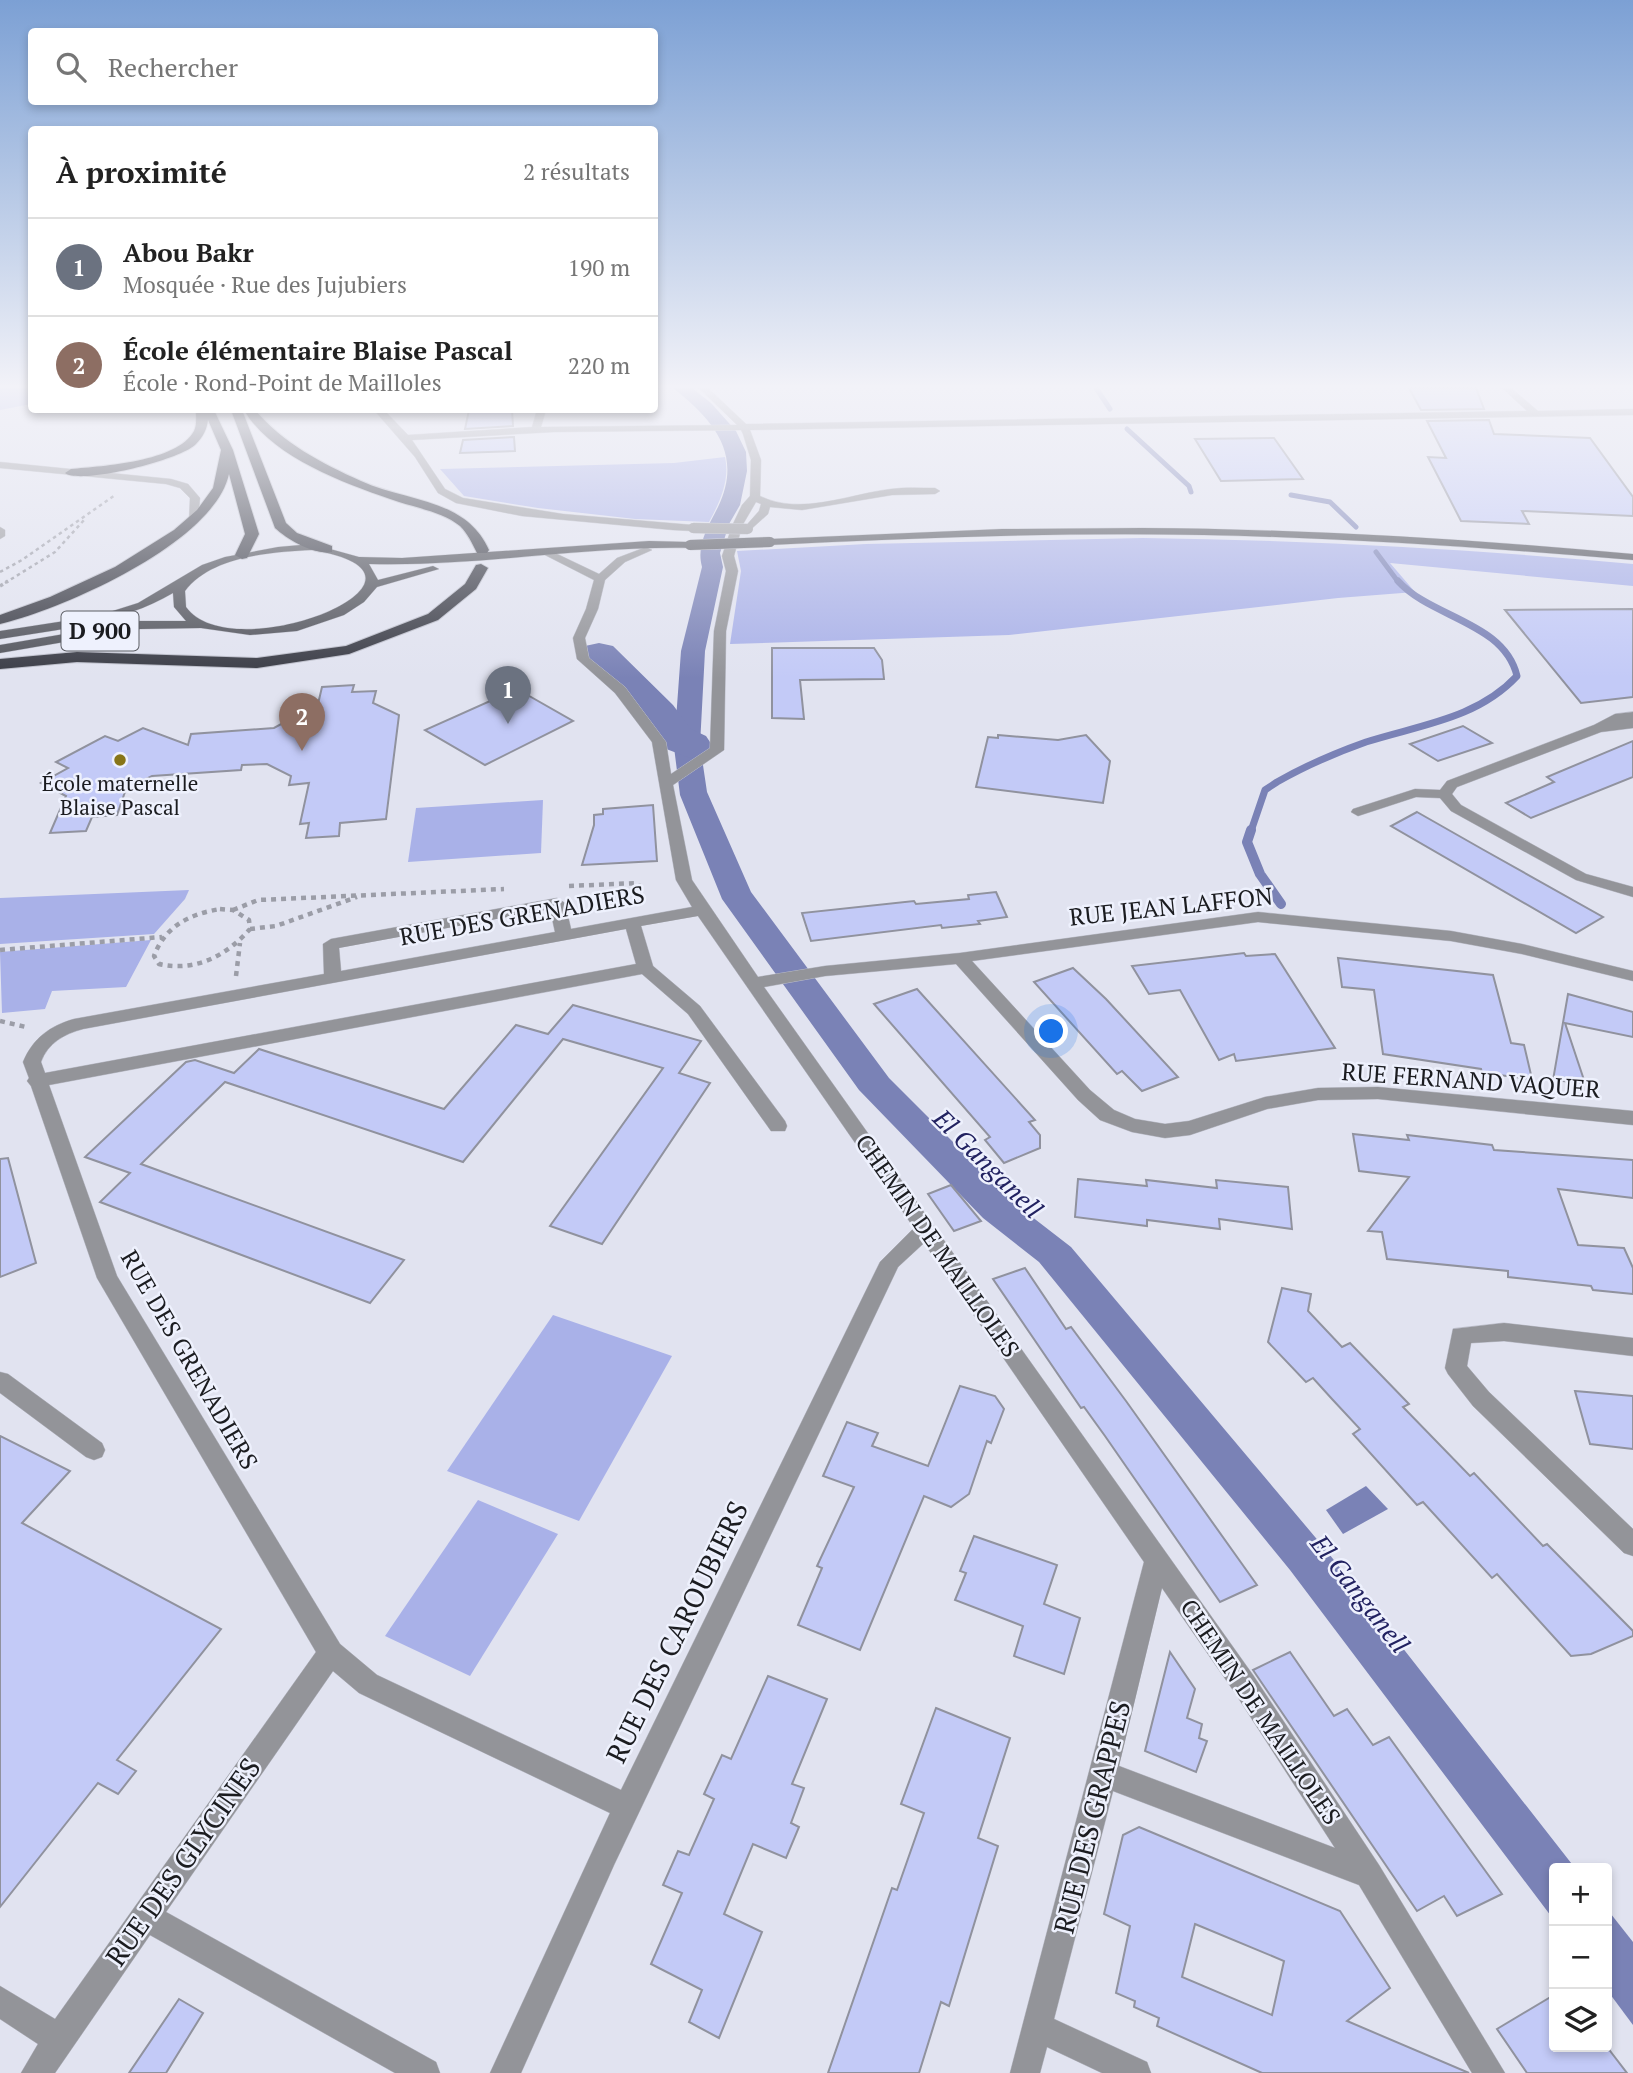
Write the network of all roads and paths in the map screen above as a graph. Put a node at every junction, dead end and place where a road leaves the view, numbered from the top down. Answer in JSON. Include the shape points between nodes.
{"nodes":[{"id":1,"x":128,"y":485,"type":"edge"},
{"id":2,"x":180,"y":485,"type":"edge"},
{"id":3,"x":219,"y":485,"type":"edge"},
{"id":4,"x":239,"y":485,"type":"edge"},
{"id":5,"x":264,"y":485,"type":"edge"},
{"id":6,"x":358,"y":485,"type":"edge"},
{"id":7,"x":438,"y":485,"type":"edge"},
{"id":8,"x":759,"y":485,"type":"edge"},
{"id":9,"x":935,"y":491,"type":"dead end"},
{"id":10,"x":760,"y":501,"type":"junction"},
{"id":11,"x":88,"y":516,"type":"junction"},
{"id":12,"x":193,"y":520,"type":"junction"},
{"id":13,"x":0,"y":530,"type":"edge"},
{"id":14,"x":0,"y":536,"type":"edge"},
{"id":15,"x":690,"y":545,"type":"junction"},
{"id":16,"x":327,"y":549,"type":"junction"},
{"id":17,"x":482,"y":550,"type":"dead end"},
{"id":18,"x":646,"y":550,"type":"junction"},
{"id":19,"x":242,"y":555,"type":"junction"},
{"id":20,"x":551,"y":555,"type":"junction"},
{"id":21,"x":1633,"y":557,"type":"edge"},
{"id":22,"x":360,"y":559,"type":"junction"},
{"id":23,"x":449,"y":563,"type":"junction"},
{"id":24,"x":481,"y":568,"type":"dead end"},
{"id":25,"x":0,"y":572,"type":"edge"},
{"id":26,"x":191,"y":578,"type":"junction"},
{"id":27,"x":600,"y":579,"type":"junction"},
{"id":28,"x":371,"y":585,"type":"junction"},
{"id":29,"x":0,"y":586,"type":"edge"},
{"id":30,"x":0,"y":620,"type":"edge"},
{"id":31,"x":202,"y":624,"type":"junction"},
{"id":32,"x":0,"y":635,"type":"edge"},
{"id":33,"x":0,"y":649,"type":"edge"},
{"id":34,"x":0,"y":664,"type":"edge"},
{"id":35,"x":1633,"y":716,"type":"edge"},
{"id":36,"x":1633,"y":724,"type":"edge"},
{"id":37,"x":1599,"y":728,"type":"junction"},
{"id":38,"x":670,"y":781,"type":"junction"},
{"id":39,"x":1444,"y":794,"type":"junction"},
{"id":40,"x":1358,"y":813,"type":"dead end"},
{"id":41,"x":555,"y":887,"type":"dead end"},
{"id":42,"x":514,"y":888,"type":"dead end"},
{"id":43,"x":1633,"y":892,"type":"edge"},
{"id":44,"x":362,"y":895,"type":"junction"},
{"id":45,"x":233,"y":910,"type":"junction"},
{"id":46,"x":702,"y":910,"type":"junction"},
{"id":47,"x":638,"y":922,"type":"junction"},
{"id":48,"x":250,"y":929,"type":"junction"},
{"id":49,"x":564,"y":935,"type":"junction"},
{"id":50,"x":163,"y":937,"type":"junction"},
{"id":51,"x":240,"y":942,"type":"junction"},
{"id":52,"x":0,"y":950,"type":"edge"},
{"id":53,"x":960,"y":958,"type":"junction"},
{"id":54,"x":645,"y":968,"type":"junction"},
{"id":55,"x":1633,"y":976,"type":"edge"},
{"id":56,"x":333,"y":977,"type":"junction"},
{"id":57,"x":765,"y":981,"type":"junction"},
{"id":58,"x":234,"y":995,"type":"junction"},
{"id":59,"x":36,"y":1081,"type":"junction"},
{"id":60,"x":1633,"y":1118,"type":"edge"},
{"id":61,"x":778,"y":1126,"type":"dead end"},
{"id":62,"x":925,"y":1230,"type":"junction"},
{"id":63,"x":1633,"y":1347,"type":"edge"},
{"id":64,"x":0,"y":1381,"type":"edge"},
{"id":65,"x":94,"y":1450,"type":"dead end"},
{"id":66,"x":1633,"y":1545,"type":"edge"},
{"id":67,"x":1157,"y":1560,"type":"junction"},
{"id":68,"x":331,"y":1653,"type":"junction"},
{"id":69,"x":1104,"y":1774,"type":"junction"},
{"id":70,"x":628,"y":1807,"type":"junction"},
{"id":71,"x":1369,"y":1875,"type":"junction"},
{"id":72,"x":144,"y":1916,"type":"junction"},
{"id":73,"x":0,"y":2001,"type":"edge"},
{"id":74,"x":1038,"y":2026,"type":"junction"},
{"id":75,"x":60,"y":2040,"type":"junction"},
{"id":76,"x":36,"y":2073,"type":"edge"},
{"id":77,"x":425,"y":2073,"type":"edge"},
{"id":78,"x":505,"y":2073,"type":"edge"},
{"id":79,"x":1026,"y":2073,"type":"edge"},
{"id":80,"x":1136,"y":2073,"type":"edge"},
{"id":81,"x":1490,"y":2073,"type":"edge"}],
"edges":[{"from":1,"to":11,"type":"path"},
{"from":2,"to":12,"type":"street","via":[[195,498]]},
{"from":3,"to":12,"type":"highway"},
{"from":4,"to":19,"type":"highway","via":[[252,534]]},
{"from":5,"to":16,"type":"highway","via":[[280,525],[292,536]]},
{"from":6,"to":17,"type":"highway","via":[[448,514],[477,536]]},
{"from":7,"to":10,"type":"street","bridge":true,"via":[[445,495],[465,502],[625,524],[693,528],[748,529],[764,512]]},
{"from":8,"to":10,"type":"street"},
{"from":9,"to":10,"type":"street","via":[[805,506]]},
{"from":10,"to":38,"type":"street","via":[[747,505],[728,556],[732,572],[720,631],[717,750]]},
{"from":11,"to":25,"type":"path"},
{"from":11,"to":29,"type":"path","via":[[55,552]]},
{"from":12,"to":30,"type":"highway","via":[[147,554],[111,573]]},
{"from":13,"to":14,"type":"street"},
{"from":15,"to":18,"type":"main road"},
{"from":15,"to":21,"type":"main road","bridge":true,"via":[[1155,531],[1367,537]]},
{"from":15,"to":23,"type":"main road","via":[[653,543]]},
{"from":16,"to":19,"type":"main road","via":[[295,547]]},
{"from":16,"to":22,"type":"main road"},
{"from":18,"to":20,"type":"main road"},
{"from":18,"to":27,"type":"street","via":[[621,560]]},
{"from":19,"to":26,"type":"main road"},
{"from":20,"to":23,"type":"main road"},
{"from":20,"to":27,"type":"street"},
{"from":22,"to":23,"type":"main road"},
{"from":22,"to":28,"type":"main road","via":[[373,576]]},
{"from":23,"to":28,"type":"main road"},
{"from":24,"to":34,"type":"highway","via":[[471,586],[433,617],[349,650],[257,663],[77,657]]},
{"from":26,"to":31,"type":"main road","via":[[180,591],[178,604]]},
{"from":26,"to":32,"type":"main road","number":"D 900","via":[[142,606],[98,619]]},
{"from":27,"to":38,"type":"street","name":"CHEMIN DE MAILLOLES","via":[[579,638],[583,659],[620,690],[659,742]]},
{"from":28,"to":31,"type":"main road","via":[[360,599],[339,612],[295,627],[244,631]]},
{"from":31,"to":33,"type":"main road","number":"D 900","via":[[128,626]]},
{"from":35,"to":37,"type":"street"},
{"from":36,"to":37,"type":"street"},
{"from":37,"to":39,"type":"street","via":[[1452,784]]},
{"from":38,"to":46,"type":"street","name":"CHEMIN DE MAILLOLES","via":[[684,880]]},
{"from":39,"to":40,"type":"street","via":[[1415,793]]},
{"from":39,"to":43,"type":"street","via":[[1456,808],[1581,877]]},
{"from":41,"to":47,"type":"path","via":[[638,883]]},
{"from":42,"to":44,"type":"path"},
{"from":44,"to":45,"type":"path","via":[[258,900]]},
{"from":44,"to":48,"type":"path","via":[[276,926]]},
{"from":45,"to":48,"type":"path","via":[[249,920]]},
{"from":45,"to":50,"type":"path","via":[[199,912]]},
{"from":46,"to":47,"type":"street","name":"RUE DES GRENADIERS"},
{"from":46,"to":57,"type":"street","name":"CHEMIN DE MAILLOLES"},
{"from":47,"to":49,"type":"street","name":"RUE DES GRENADIERS"},
{"from":47,"to":54,"type":"street"},
{"from":48,"to":51,"type":"path"},
{"from":49,"to":56,"type":"street","name":"RUE DES GRENADIERS"},
{"from":49,"to":56,"type":"street","via":[[557,903],[331,944]]},
{"from":50,"to":51,"type":"path","via":[[154,956],[168,967],[206,962]]},
{"from":50,"to":52,"type":"path"},
{"from":51,"to":58,"type":"path"},
{"from":53,"to":55,"type":"street","name":"RUE JEAN LAFFON","via":[[1258,917],[1451,936]]},
{"from":53,"to":57,"type":"street","name":"RUE JEAN LAFFON"},
{"from":53,"to":60,"type":"street","name":"RUE FERNAND VAQUER","via":[[1084,1095],[1108,1115],[1132,1125],[1165,1131],[1190,1128],[1265,1103],[1318,1094],[1378,1093]]},
{"from":54,"to":59,"type":"street"},
{"from":54,"to":61,"type":"street","via":[[694,1010]]},
{"from":56,"to":58,"type":"street","name":"RUE DES GRENADIERS"},
{"from":57,"to":62,"type":"street","name":"CHEMIN DE MAILLOLES"},
{"from":58,"to":59,"type":"street","name":"RUE DES GRENADIERS","via":[[67,1027],[42,1042],[35,1052]]},
{"from":59,"to":68,"type":"street","name":"RUE DES GRENADIERS","via":[[107,1278]]},
{"from":62,"to":67,"type":"street","name":"CHEMIN DE MAILLOLES"},
{"from":62,"to":70,"type":"street","name":"RUE DES CAROUBIERS","via":[[890,1262]]},
{"from":63,"to":66,"type":"street","via":[[1504,1332],[1461,1335],[1456,1368],[1481,1399]]},
{"from":64,"to":65,"type":"street"},
{"from":67,"to":69,"type":"street","name":"RUE DES GRAPPES"},
{"from":67,"to":71,"type":"street","name":"CHEMIN DE MAILLOLES"},
{"from":68,"to":70,"type":"street","name":"RUE DES GRENADIERS","via":[[368,1684]]},
{"from":68,"to":72,"type":"street","name":"RUE DES GLYCINES"},
{"from":69,"to":71,"type":"street"},
{"from":69,"to":74,"type":"street","name":"RUE DES GRAPPES"},
{"from":70,"to":78,"type":"street","name":"RUE DES CAROUBIERS"},
{"from":71,"to":81,"type":"street","name":"CHEMIN DE MAILLOLES"},
{"from":72,"to":75,"type":"street","name":"RUE DES GLYCINES"},
{"from":72,"to":77,"type":"street"},
{"from":73,"to":75,"type":"street"},
{"from":74,"to":79,"type":"street","name":"RUE DES GRAPPES"},
{"from":74,"to":80,"type":"street"},
{"from":75,"to":76,"type":"street","name":"RUE DES GLYCINES"}]}
